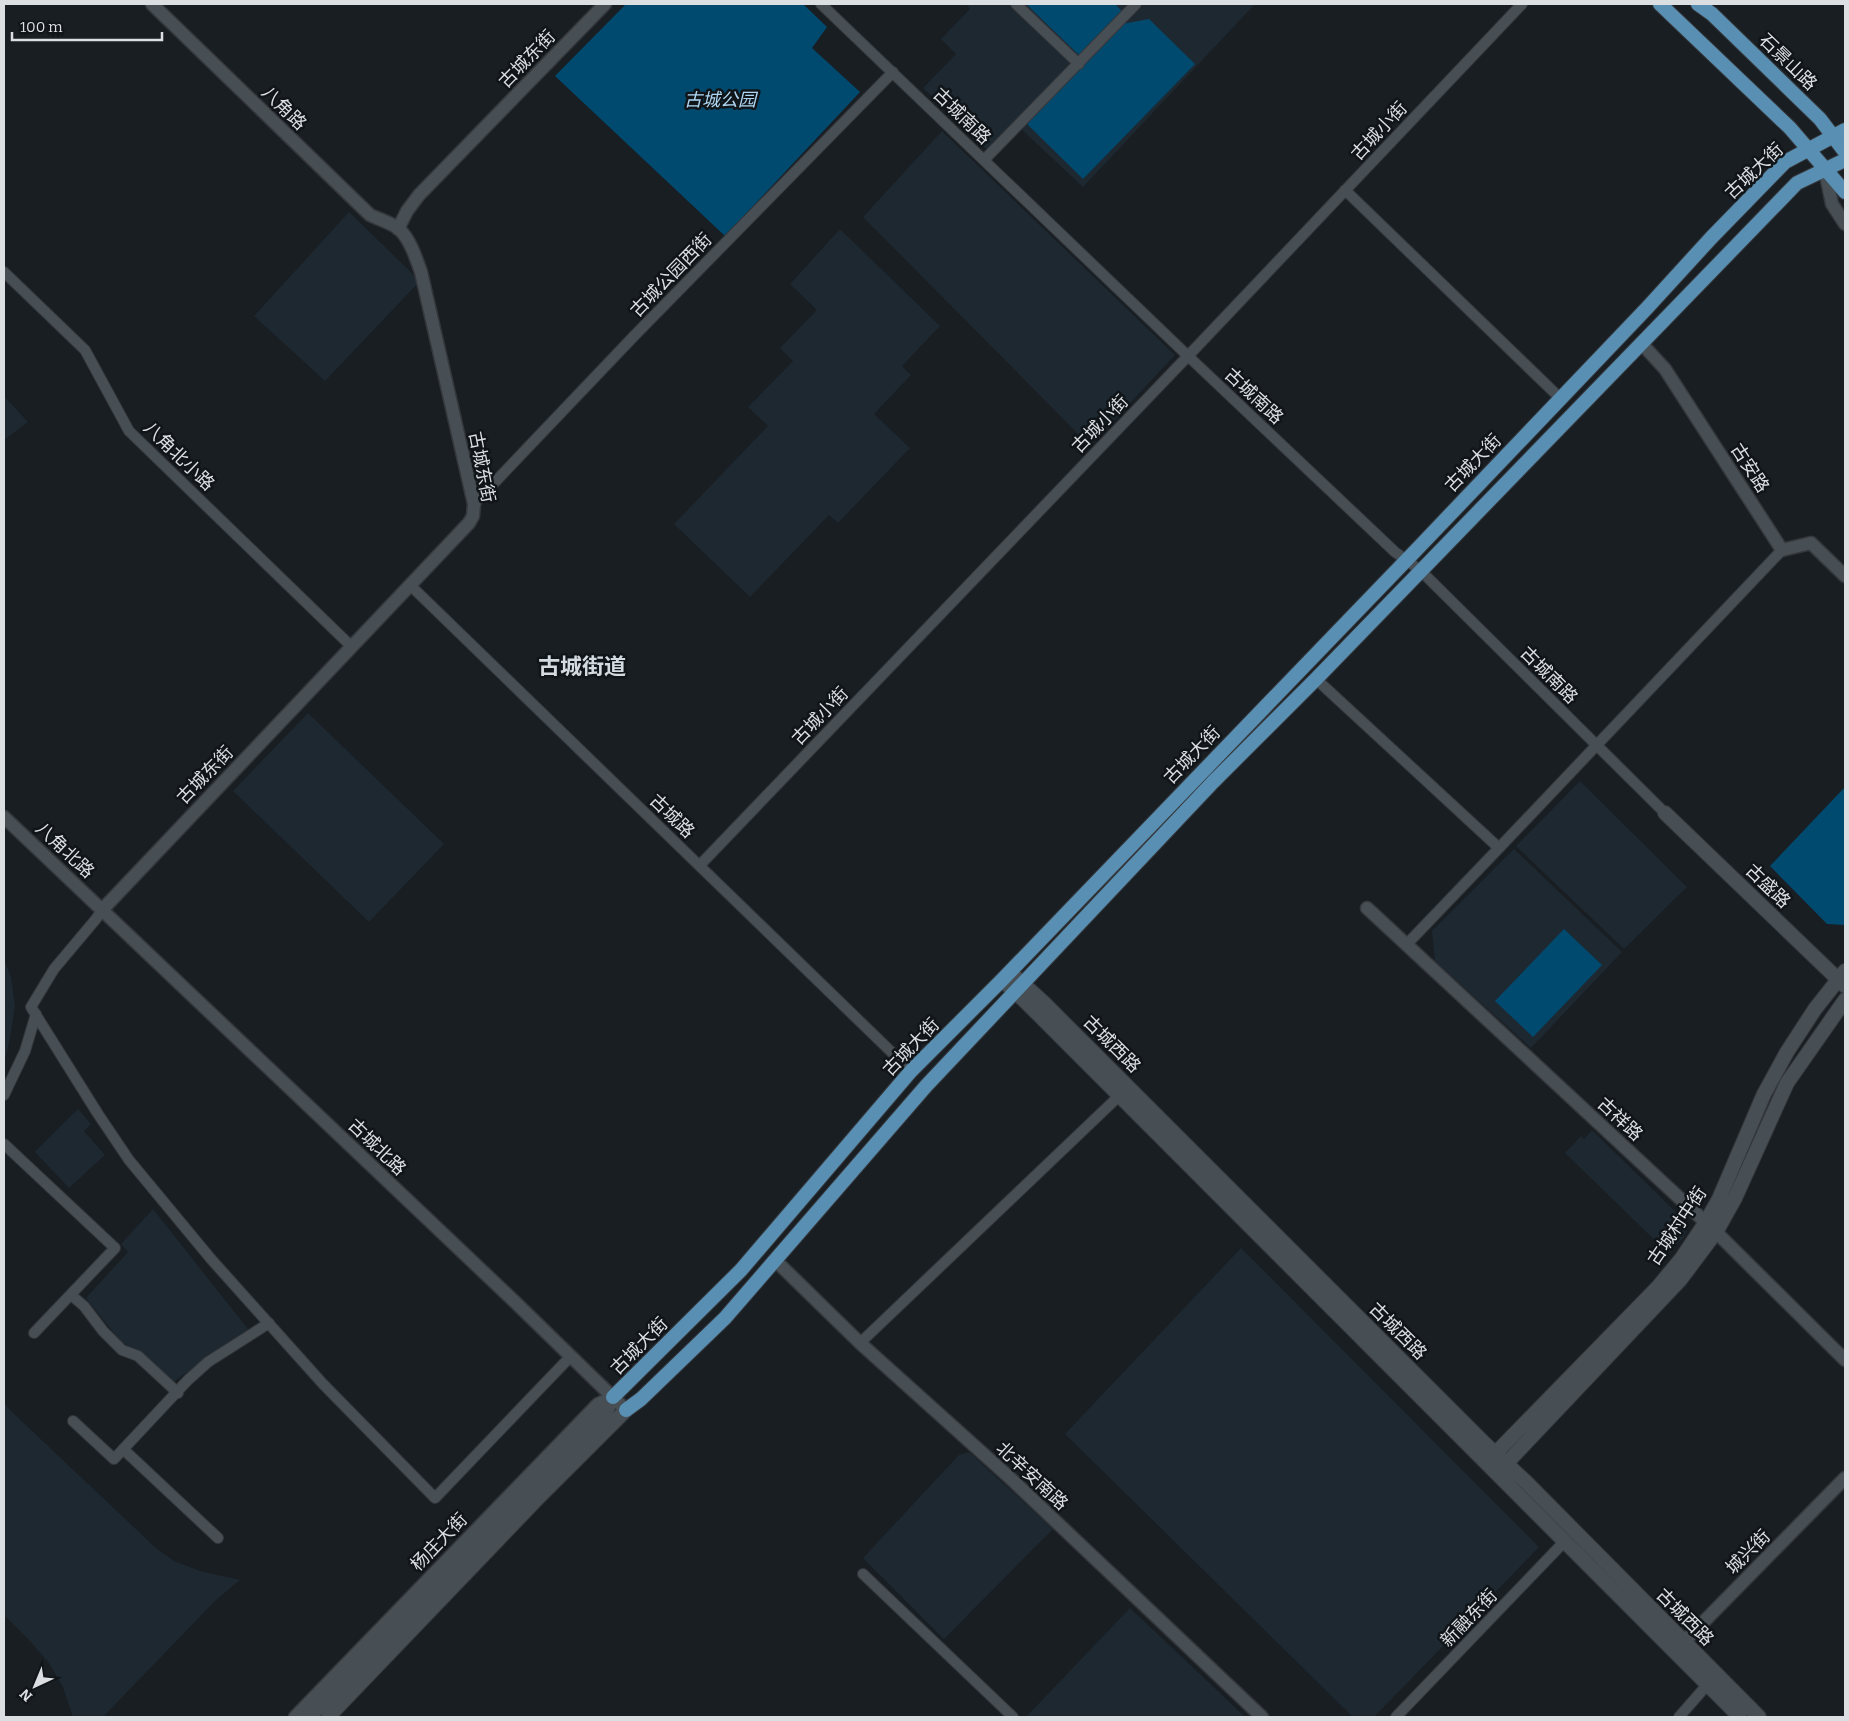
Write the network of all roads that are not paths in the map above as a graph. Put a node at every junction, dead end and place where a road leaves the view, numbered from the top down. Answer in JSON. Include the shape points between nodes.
{"nodes":[{"id":1,"x":152,"y":4,"type":"edge"},
{"id":2,"x":605,"y":4,"type":"edge"},
{"id":3,"x":821,"y":4,"type":"edge"},
{"id":4,"x":1016,"y":4,"type":"edge"},
{"id":5,"x":1136,"y":4,"type":"edge"},
{"id":6,"x":1522,"y":4,"type":"edge"},
{"id":7,"x":1660,"y":4,"type":"edge"},
{"id":8,"x":1698,"y":4,"type":"edge"},
{"id":9,"x":1079,"y":64,"type":"junction"},
{"id":10,"x":893,"y":72,"type":"junction"},
{"id":11,"x":1839,"y":134,"type":"edge"},
{"id":12,"x":1808,"y":150,"type":"junction"},
{"id":13,"x":1845,"y":152,"type":"edge"},
{"id":14,"x":984,"y":160,"type":"junction"},
{"id":15,"x":1845,"y":160,"type":"edge"},
{"id":16,"x":1825,"y":170,"type":"junction"},
{"id":17,"x":1345,"y":190,"type":"junction"},
{"id":18,"x":1845,"y":192,"type":"edge"},
{"id":19,"x":1845,"y":224,"type":"edge"},
{"id":20,"x":398,"y":229,"type":"junction"},
{"id":21,"x":4,"y":272,"type":"edge"},
{"id":22,"x":1642,"y":344,"type":"junction"},
{"id":23,"x":1188,"y":356,"type":"junction"},
{"id":24,"x":1560,"y":398,"type":"junction"},
{"id":25,"x":474,"y":504,"type":"junction"},
{"id":26,"x":1782,"y":550,"type":"junction"},
{"id":27,"x":1406,"y":559,"type":"junction"},
{"id":28,"x":1420,"y":570,"type":"junction"},
{"id":29,"x":1845,"y":576,"type":"edge"},
{"id":30,"x":410,"y":585,"type":"junction"},
{"id":31,"x":352,"y":647,"type":"junction"},
{"id":32,"x":1316,"y":679,"type":"junction"},
{"id":33,"x":1597,"y":745,"type":"junction"},
{"id":34,"x":1666,"y":813,"type":"joint"},
{"id":35,"x":4,"y":816,"type":"edge"},
{"id":36,"x":1499,"y":848,"type":"junction"},
{"id":37,"x":700,"y":865,"type":"junction"},
{"id":38,"x":1367,"y":908,"type":"dead end"},
{"id":39,"x":102,"y":910,"type":"junction"},
{"id":40,"x":1407,"y":944,"type":"junction"},
{"id":41,"x":1006,"y":976,"type":"junction"},
{"id":42,"x":1843,"y":979,"type":"edge"},
{"id":43,"x":1020,"y":988,"type":"junction"},
{"id":44,"x":1845,"y":1000,"type":"edge"},
{"id":45,"x":36,"y":1014,"type":"junction"},
{"id":46,"x":911,"y":1072,"type":"junction"},
{"id":47,"x":4,"y":1095,"type":"edge"},
{"id":48,"x":1120,"y":1096,"type":"junction"},
{"id":49,"x":4,"y":1144,"type":"edge"},
{"id":50,"x":1711,"y":1227,"type":"junction"},
{"id":51,"x":776,"y":1261,"type":"junction"},
{"id":52,"x":70,"y":1295,"type":"junction"},
{"id":53,"x":269,"y":1324,"type":"junction"},
{"id":54,"x":34,"y":1333,"type":"dead end"},
{"id":55,"x":860,"y":1342,"type":"junction"},
{"id":56,"x":571,"y":1356,"type":"junction"},
{"id":57,"x":1845,"y":1360,"type":"edge"},
{"id":58,"x":178,"y":1393,"type":"junction"},
{"id":59,"x":613,"y":1397,"type":"junction"},
{"id":60,"x":626,"y":1410,"type":"junction"},
{"id":61,"x":73,"y":1421,"type":"dead end"},
{"id":62,"x":123,"y":1449,"type":"junction"},
{"id":63,"x":1491,"y":1458,"type":"junction"},
{"id":64,"x":1507,"y":1463,"type":"junction"},
{"id":65,"x":1496,"y":1474,"type":"junction"},
{"id":66,"x":1845,"y":1478,"type":"edge"},
{"id":67,"x":218,"y":1538,"type":"dead end"},
{"id":68,"x":1564,"y":1541,"type":"junction"},
{"id":69,"x":863,"y":1574,"type":"dead end"},
{"id":70,"x":1679,"y":1647,"type":"junction"},
{"id":71,"x":1707,"y":1684,"type":"junction"},
{"id":72,"x":295,"y":1717,"type":"edge"},
{"id":73,"x":310,"y":1717,"type":"edge"},
{"id":74,"x":328,"y":1717,"type":"edge"},
{"id":75,"x":1013,"y":1717,"type":"edge"},
{"id":76,"x":1262,"y":1717,"type":"edge"},
{"id":77,"x":1396,"y":1717,"type":"edge"},
{"id":78,"x":1679,"y":1717,"type":"edge"},
{"id":79,"x":1740,"y":1717,"type":"edge"},
{"id":80,"x":1759,"y":1717,"type":"edge"}],
"edges":[{"from":1,"to":20,"type":"street","name":"八角路","via":[[370,215]]},
{"from":2,"to":20,"type":"street","name":"古城东街","via":[[419,195]]},
{"from":3,"to":10,"type":"street","name":"古城南路"},
{"from":4,"to":9,"type":"street"},
{"from":5,"to":9,"type":"street"},
{"from":6,"to":17,"type":"street","name":"古城小街"},
{"from":7,"to":12,"type":"main road","via":[[1790,128]]},
{"from":8,"to":11,"type":"main road","name":"石景山路"},
{"from":9,"to":14,"type":"street"},
{"from":10,"to":14,"type":"street","name":"古城南路"},
{"from":10,"to":25,"type":"street","name":"古城公园西街"},
{"from":11,"to":12,"type":"main road","name":"古城大街"},
{"from":11,"to":13,"type":"main road","name":"石景山路"},
{"from":12,"to":16,"type":"main road"},
{"from":12,"to":24,"type":"main road","name":"古城大街","via":[[1785,162]]},
{"from":14,"to":23,"type":"street","name":"古城南路"},
{"from":15,"to":16,"type":"main road","name":"古城大街"},
{"from":16,"to":18,"type":"main road"},
{"from":16,"to":19,"type":"street","via":[[1832,204]]},
{"from":16,"to":22,"type":"main road","name":"古城大街","via":[[1797,183]]},
{"from":17,"to":23,"type":"street","name":"古城小街"},
{"from":17,"to":24,"type":"street"},
{"from":20,"to":25,"type":"street","name":"古城东街","via":[[414,252],[421,272]]},
{"from":21,"to":31,"type":"street","name":"八角北小路","via":[[84,350],[129,431]]},
{"from":22,"to":26,"type":"street","name":"古安路","via":[[1665,369]]},
{"from":22,"to":28,"type":"main road","name":"古城大街"},
{"from":23,"to":27,"type":"street","name":"古城南路"},
{"from":23,"to":37,"type":"street","name":"古城小街"},
{"from":24,"to":27,"type":"main road","name":"古城大街"},
{"from":25,"to":30,"type":"street","name":"古城东街","via":[[469,523]]},
{"from":26,"to":29,"type":"street","via":[[1811,543]]},
{"from":26,"to":33,"type":"street"},
{"from":27,"to":28,"type":"street","name":"古城南路"},
{"from":27,"to":41,"type":"main road","name":"古城大街"},
{"from":28,"to":32,"type":"main road","name":"古城大街"},
{"from":28,"to":33,"type":"street","name":"古城南路"},
{"from":30,"to":31,"type":"street","name":"古城东街"},
{"from":30,"to":37,"type":"street","name":"古城路"},
{"from":31,"to":39,"type":"street","name":"古城东街"},
{"from":32,"to":36,"type":"street"},
{"from":32,"to":43,"type":"main road","name":"古城大街","via":[[1213,782]]},
{"from":33,"to":34,"type":"street","name":"古城南路"},
{"from":33,"to":36,"type":"street"},
{"from":34,"to":42,"type":"main road","name":"古盛路"},
{"from":35,"to":39,"type":"street","name":"八角北路"},
{"from":36,"to":40,"type":"street"},
{"from":37,"to":46,"type":"street","name":"古城路"},
{"from":38,"to":40,"type":"street","name":"古祥路"},
{"from":39,"to":45,"type":"street","via":[[54,969],[31,1007]]},
{"from":39,"to":56,"type":"street","name":"古城北路"},
{"from":40,"to":50,"type":"street","name":"古祥路"},
{"from":41,"to":43,"type":"main road","name":"古城西路"},
{"from":41,"to":46,"type":"main road","name":"古城大街"},
{"from":42,"to":50,"type":"main road","name":"古城村中街","via":[[1787,1052],[1764,1094],[1719,1200]]},
{"from":43,"to":48,"type":"main road","name":"古城西路"},
{"from":43,"to":51,"type":"main road","name":"古城大街","via":[[926,1086]]},
{"from":43,"to":63,"type":"main road","name":"古城西路","via":[[1483,1442]]},
{"from":44,"to":50,"type":"main road","name":"古城村中街","via":[[1787,1083],[1735,1198]]},
{"from":45,"to":47,"type":"street","via":[[25,1051]]},
{"from":45,"to":53,"type":"street","via":[[129,1160]]},
{"from":46,"to":59,"type":"main road","name":"古城大街","via":[[741,1270]]},
{"from":48,"to":55,"type":"street"},
{"from":48,"to":63,"type":"main road","name":"古城西路"},
{"from":49,"to":52,"type":"street","via":[[115,1248]]},
{"from":50,"to":57,"type":"street","name":"古祥路"},
{"from":50,"to":63,"type":"main road","name":"古城村中街","via":[[1658,1287]]},
{"from":50,"to":64,"type":"main road","name":"古城村中街","via":[[1680,1280]]},
{"from":51,"to":55,"type":"street","name":"北辛安南路"},
{"from":51,"to":60,"type":"main road","name":"古城大街","via":[[725,1318]]},
{"from":52,"to":54,"type":"street"},
{"from":52,"to":58,"type":"street","via":[[84,1306],[122,1350],[138,1356]]},
{"from":53,"to":56,"type":"street","via":[[435,1498]]},
{"from":53,"to":58,"type":"street","via":[[208,1362]]},
{"from":55,"to":76,"type":"street","name":"北辛安南路","via":[[1009,1477]]},
{"from":56,"to":59,"type":"street","name":"古城北路"},
{"from":58,"to":62,"type":"street"},
{"from":59,"to":60,"type":"street","name":"古城北路"},
{"from":59,"to":72,"type":"street","name":"杨庄大街","via":[[598,1404]]},
{"from":59,"to":73,"type":"main road","via":[[598,1420]]},
{"from":60,"to":74,"type":"main road"},
{"from":61,"to":62,"type":"street","via":[[114,1459]]},
{"from":62,"to":67,"type":"street"},
{"from":63,"to":64,"type":"main road","name":"古城西路"},
{"from":63,"to":65,"type":"main road","name":"古城西路"},
{"from":64,"to":65,"type":"main road","name":"古城村中街"},
{"from":64,"to":70,"type":"main road","name":"古城西路"},
{"from":65,"to":68,"type":"main road","name":"古城西路"},
{"from":66,"to":70,"type":"street","name":"城兴街"},
{"from":68,"to":70,"type":"main road","name":"古城西路"},
{"from":68,"to":77,"type":"street","name":"新融东街"},
{"from":69,"to":75,"type":"street"},
{"from":70,"to":71,"type":"main road","name":"古城西路"},
{"from":70,"to":80,"type":"main road","name":"古城西路"},
{"from":71,"to":78,"type":"street"},
{"from":71,"to":79,"type":"main road","name":"古城西路"}]}
